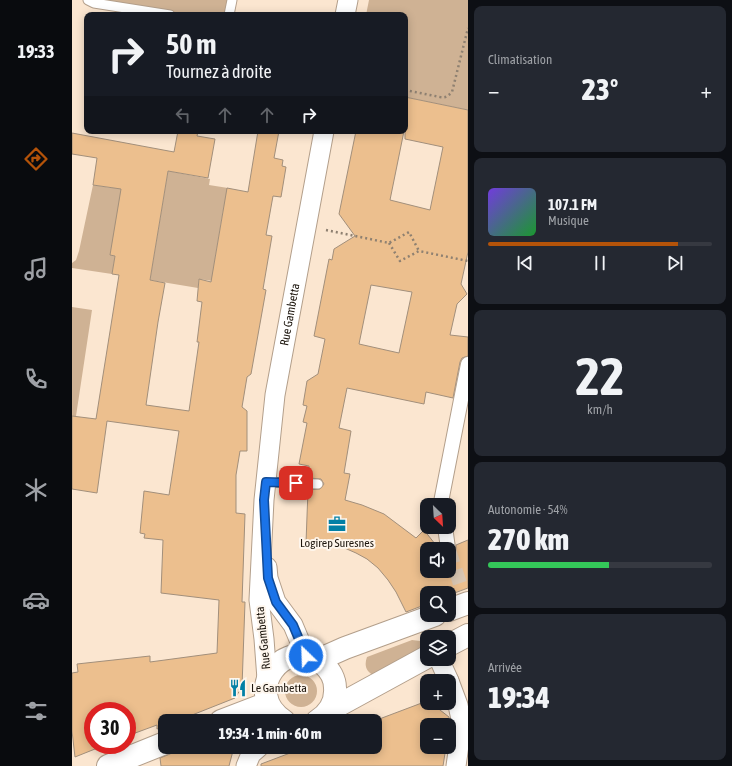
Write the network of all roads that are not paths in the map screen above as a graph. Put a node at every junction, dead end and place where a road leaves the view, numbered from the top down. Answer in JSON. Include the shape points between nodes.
{"nodes":[{"id":1,"x":88,"y":0,"type":"edge"},
{"id":2,"x":232,"y":0,"type":"edge"},
{"id":3,"x":348,"y":0,"type":"edge"},
{"id":4,"x":151,"y":12,"type":"edge"},
{"id":5,"x":230,"y":12,"type":"edge"},
{"id":6,"x":346,"y":12,"type":"edge"},
{"id":7,"x":323,"y":134,"type":"edge"},
{"id":8,"x":468,"y":364,"type":"edge"},
{"id":9,"x":318,"y":484,"type":"dead end"},
{"id":10,"x":265,"y":491,"type":"junction"},
{"id":11,"x":442,"y":498,"type":"edge"},
{"id":12,"x":420,"y":621,"type":"edge"},
{"id":13,"x":468,"y":635,"type":"edge"},
{"id":14,"x":456,"y":641,"type":"edge"},
{"id":15,"x":312,"y":658,"type":"junction"},
{"id":16,"x":420,"y":660,"type":"edge"},
{"id":17,"x":267,"y":679,"type":"junction"},
{"id":18,"x":456,"y":700,"type":"edge"},
{"id":19,"x":268,"y":702,"type":"junction"},
{"id":20,"x":238,"y":714,"type":"edge"},
{"id":21,"x":276,"y":714,"type":"edge"},
{"id":22,"x":324,"y":714,"type":"edge"},
{"id":23,"x":325,"y":714,"type":"edge"},
{"id":24,"x":158,"y":746,"type":"edge"},
{"id":25,"x":251,"y":754,"type":"edge"},
{"id":26,"x":108,"y":766,"type":"edge"},
{"id":27,"x":246,"y":766,"type":"edge"},
{"id":28,"x":456,"y":766,"type":"edge"}],
"edges":[{"from":1,"to":4,"type":"lane"},
{"from":2,"to":5,"type":"lane"},
{"from":3,"to":6,"type":"street"},
{"from":7,"to":10,"type":"street","name":"Rue Gambetta","via":[[275,395]]},
{"from":8,"to":11,"type":"street"},
{"from":9,"to":10,"type":"lane"},
{"from":10,"to":15,"type":"street","name":"Rue Gambetta","via":[[268,578],[276,602]]},
{"from":10,"to":17,"type":"street","name":"Rue Gambetta","via":[[259,600]]},
{"from":12,"to":15,"type":"street"},
{"from":13,"to":14,"type":"street"},
{"from":15,"to":17,"type":"street","via":[[287,658],[279,663]]},
{"from":15,"to":22,"type":"street","via":[[327,668],[336,688],[334,700]]},
{"from":16,"to":23,"type":"street"},
{"from":17,"to":19,"type":"street"},
{"from":18,"to":28,"type":"street","via":[[462,724]]},
{"from":19,"to":20,"type":"street"},
{"from":19,"to":21,"type":"street"},
{"from":24,"to":26,"type":"street"},
{"from":25,"to":27,"type":"street"}]}
